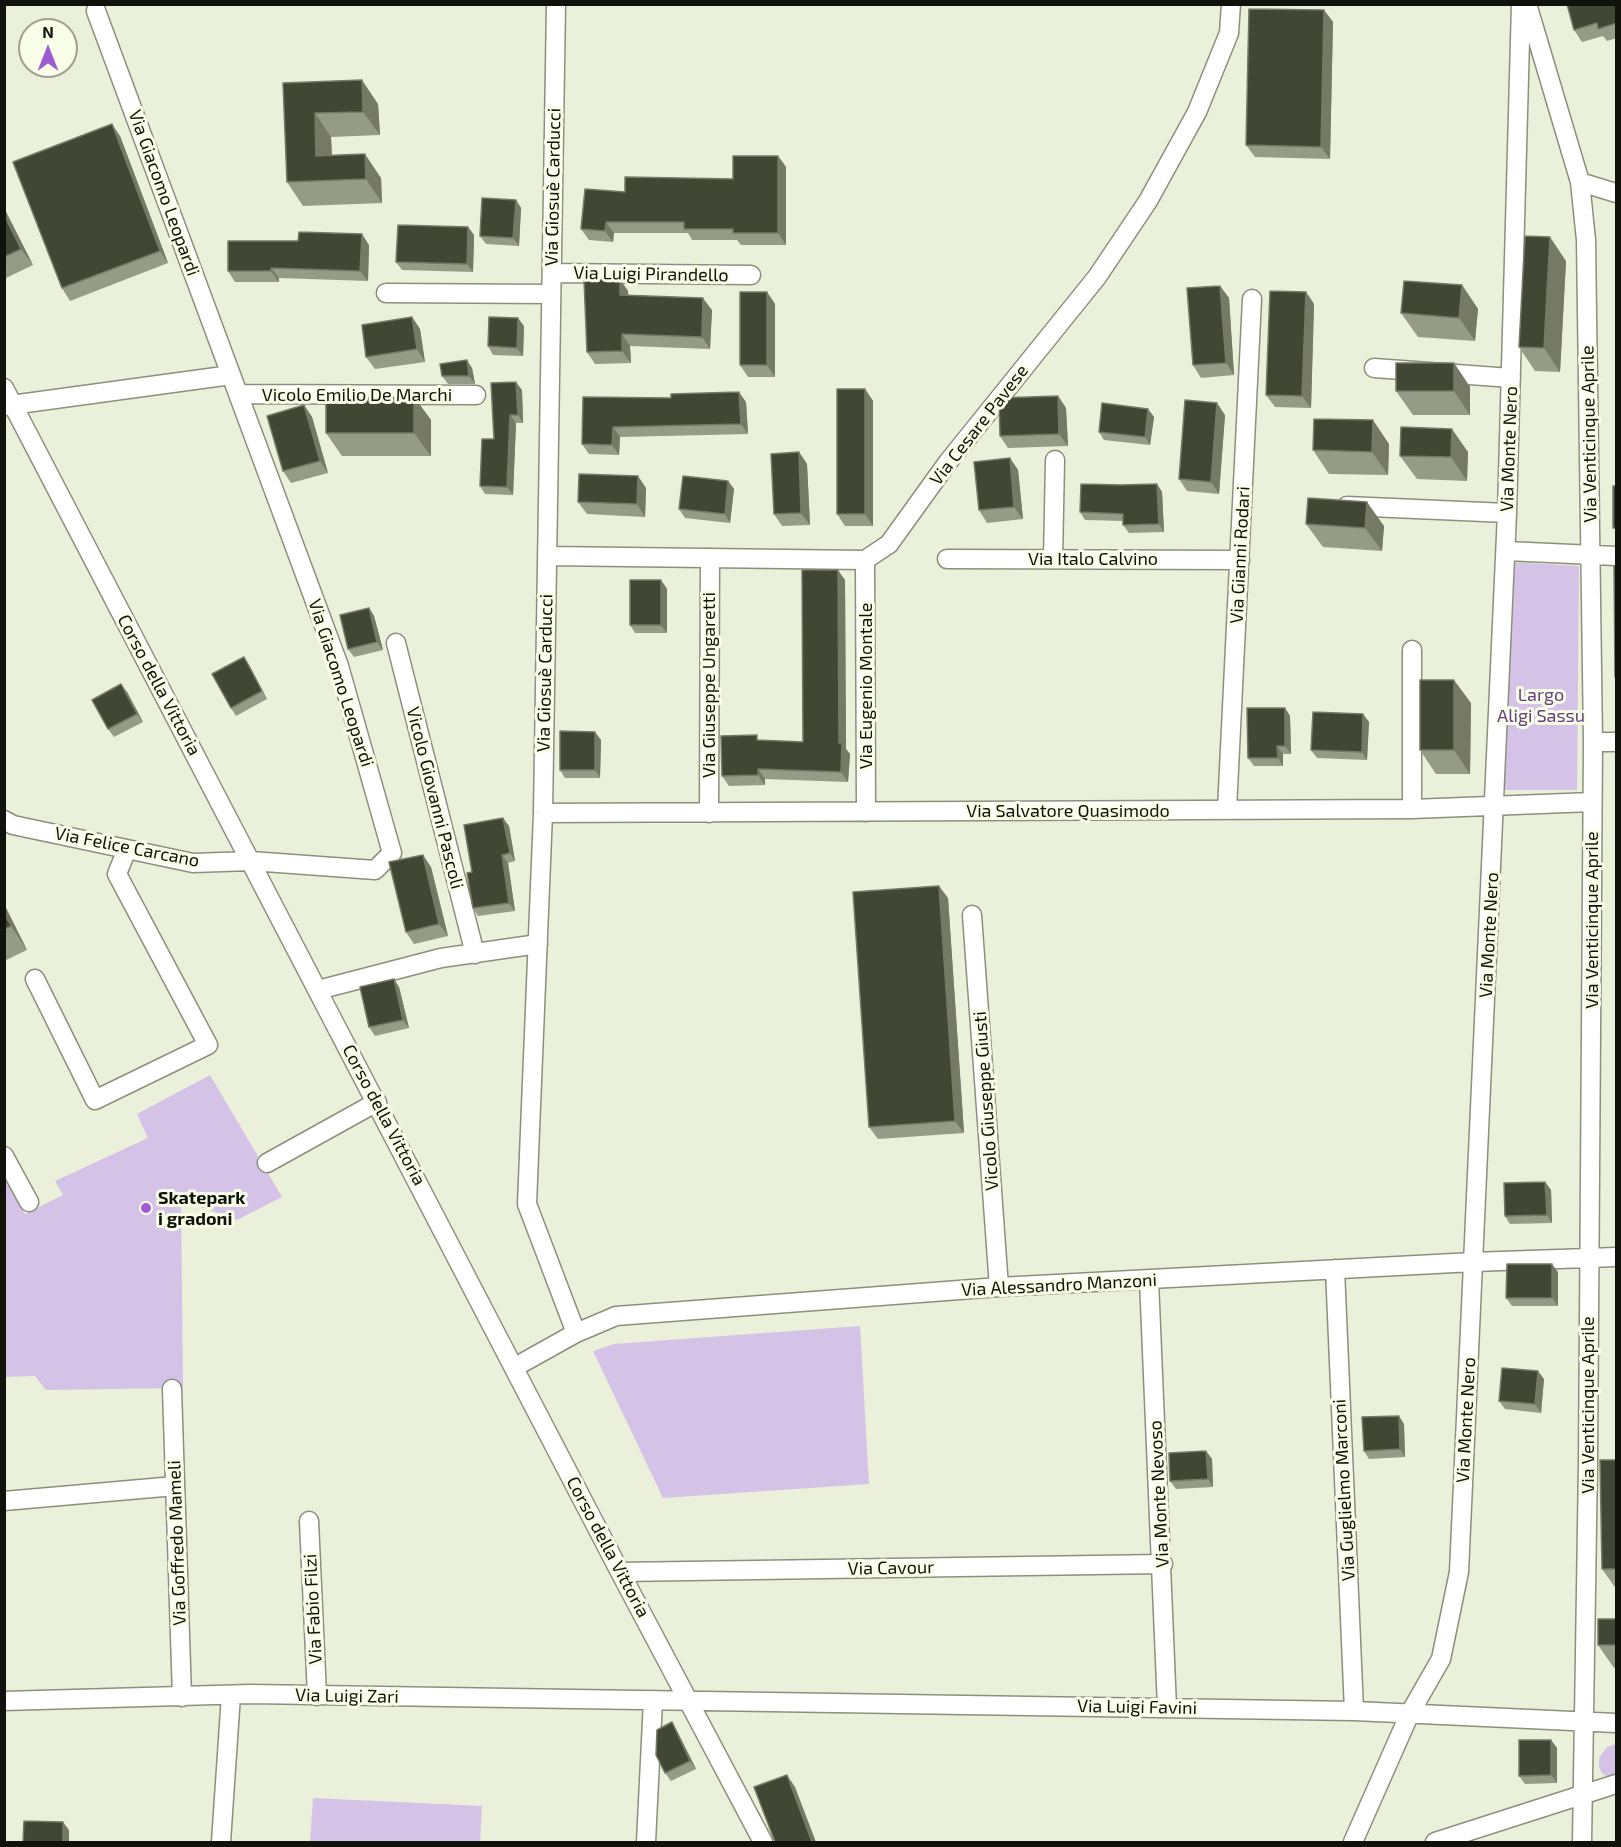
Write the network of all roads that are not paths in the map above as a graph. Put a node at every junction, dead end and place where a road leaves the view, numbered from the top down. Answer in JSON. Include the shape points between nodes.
{"nodes":[{"id":1,"x":556,"y":4,"type":"edge"},
{"id":2,"x":1231,"y":4,"type":"edge"},
{"id":3,"x":1521,"y":4,"type":"edge"},
{"id":4,"x":1527,"y":4,"type":"edge"},
{"id":5,"x":96,"y":11,"type":"dead end"},
{"id":6,"x":1580,"y":182,"type":"junction"},
{"id":7,"x":1617,"y":193,"type":"edge"},
{"id":8,"x":552,"y":273,"type":"junction"},
{"id":9,"x":751,"y":275,"type":"dead end"},
{"id":10,"x":386,"y":293,"type":"dead end"},
{"id":11,"x":551,"y":294,"type":"junction"},
{"id":12,"x":1252,"y":299,"type":"dead end"},
{"id":13,"x":1374,"y":368,"type":"dead end"},
{"id":14,"x":231,"y":375,"type":"junction"},
{"id":15,"x":1511,"y":378,"type":"junction"},
{"id":16,"x":4,"y":388,"type":"edge"},
{"id":17,"x":238,"y":394,"type":"junction"},
{"id":18,"x":476,"y":396,"type":"dead end"},
{"id":19,"x":9,"y":406,"type":"edge"},
{"id":20,"x":1055,"y":460,"type":"dead end"},
{"id":21,"x":1342,"y":505,"type":"edge"},
{"id":22,"x":1507,"y":513,"type":"junction"},
{"id":23,"x":1506,"y":552,"type":"junction"},
{"id":24,"x":1590,"y":555,"type":"junction"},
{"id":25,"x":547,"y":556,"type":"junction"},
{"id":26,"x":1617,"y":556,"type":"edge"},
{"id":27,"x":710,"y":558,"type":"junction"},
{"id":28,"x":947,"y":559,"type":"dead end"},
{"id":29,"x":1053,"y":559,"type":"junction"},
{"id":30,"x":865,"y":560,"type":"junction"},
{"id":31,"x":1240,"y":560,"type":"junction"},
{"id":32,"x":396,"y":643,"type":"dead end"},
{"id":33,"x":1412,"y":650,"type":"dead end"},
{"id":34,"x":1593,"y":742,"type":"junction"},
{"id":35,"x":1617,"y":742,"type":"edge"},
{"id":36,"x":1592,"y":802,"type":"junction"},
{"id":37,"x":1495,"y":805,"type":"junction"},
{"id":38,"x":1412,"y":809,"type":"junction"},
{"id":39,"x":1227,"y":810,"type":"junction"},
{"id":40,"x":866,"y":812,"type":"junction"},
{"id":41,"x":543,"y":813,"type":"junction"},
{"id":42,"x":709,"y":813,"type":"junction"},
{"id":43,"x":4,"y":820,"type":"edge"},
{"id":44,"x":127,"y":849,"type":"junction"},
{"id":45,"x":251,"y":861,"type":"junction"},
{"id":46,"x":972,"y":915,"type":"dead end"},
{"id":47,"x":538,"y":944,"type":"junction"},
{"id":48,"x":475,"y":954,"type":"junction"},
{"id":49,"x":35,"y":979,"type":"dead end"},
{"id":50,"x":318,"y":990,"type":"junction"},
{"id":51,"x":377,"y":1102,"type":"junction"},
{"id":52,"x":4,"y":1156,"type":"edge"},
{"id":53,"x":267,"y":1163,"type":"dead end"},
{"id":54,"x":29,"y":1202,"type":"dead end"},
{"id":55,"x":1617,"y":1257,"type":"edge"},
{"id":56,"x":1589,"y":1258,"type":"junction"},
{"id":57,"x":1473,"y":1262,"type":"junction"},
{"id":58,"x":1335,"y":1269,"type":"junction"},
{"id":59,"x":1149,"y":1280,"type":"junction"},
{"id":60,"x":999,"y":1287,"type":"junction"},
{"id":61,"x":576,"y":1333,"type":"junction"},
{"id":62,"x":515,"y":1367,"type":"junction"},
{"id":63,"x":172,"y":1389,"type":"dead end"},
{"id":64,"x":175,"y":1486,"type":"junction"},
{"id":65,"x":4,"y":1501,"type":"edge"},
{"id":66,"x":309,"y":1521,"type":"dead end"},
{"id":67,"x":1163,"y":1564,"type":"junction"},
{"id":68,"x":620,"y":1572,"type":"junction"},
{"id":69,"x":231,"y":1695,"type":"junction"},
{"id":70,"x":317,"y":1696,"type":"junction"},
{"id":71,"x":182,"y":1697,"type":"junction"},
{"id":72,"x":653,"y":1700,"type":"junction"},
{"id":73,"x":4,"y":1701,"type":"edge"},
{"id":74,"x":689,"y":1701,"type":"junction"},
{"id":75,"x":1167,"y":1708,"type":"junction"},
{"id":76,"x":1354,"y":1711,"type":"junction"},
{"id":77,"x":1410,"y":1713,"type":"junction"},
{"id":78,"x":1584,"y":1722,"type":"junction"},
{"id":79,"x":1617,"y":1723,"type":"edge"},
{"id":80,"x":1617,"y":1784,"type":"edge"},
{"id":81,"x":1582,"y":1794,"type":"junction"},
{"id":82,"x":221,"y":1842,"type":"edge"},
{"id":83,"x":646,"y":1842,"type":"edge"},
{"id":84,"x":763,"y":1842,"type":"edge"},
{"id":85,"x":1353,"y":1842,"type":"edge"},
{"id":86,"x":1435,"y":1842,"type":"edge"},
{"id":87,"x":1582,"y":1842,"type":"edge"}],
"edges":[{"from":1,"to":8,"type":"street","name":"Via Giosuè Carducci"},
{"from":2,"to":30,"type":"street","name":"Via Cesare Pavese","via":[[1230,33],[1197,112],[1148,201],[1097,277],[948,462],[889,544]]},
{"from":3,"to":15,"type":"street","name":"Via Monte Nero"},
{"from":4,"to":6,"type":"street","name":"Via Venticinque Aprile"},
{"from":5,"to":14,"type":"street","name":"Via Giacomo Leopardi"},
{"from":6,"to":7,"type":"street"},
{"from":6,"to":24,"type":"street","name":"Via Venticinque Aprile","via":[[1586,240]]},
{"from":8,"to":9,"type":"street","name":"Via Luigi Pirandello"},
{"from":8,"to":11,"type":"street","name":"Via Giosuè Carducci"},
{"from":10,"to":11,"type":"street"},
{"from":11,"to":25,"type":"street","name":"Via Giosuè Carducci"},
{"from":12,"to":31,"type":"street","name":"Via Gianni Rodari"},
{"from":13,"to":15,"type":"street"},
{"from":14,"to":17,"type":"street","name":"Via Giacomo Leopardi"},
{"from":14,"to":19,"type":"street"},
{"from":15,"to":22,"type":"street","name":"Via Monte Nero"},
{"from":16,"to":19,"type":"street","name":"Corso della Vittoria"},
{"from":17,"to":18,"type":"street","name":"Vicolo Emilio De Marchi"},
{"from":17,"to":45,"type":"street","name":"Via Giacomo Leopardi","via":[[339,666],[392,853],[375,870]]},
{"from":19,"to":45,"type":"street","name":"Corso della Vittoria"},
{"from":20,"to":29,"type":"street"},
{"from":21,"to":22,"type":"street"},
{"from":22,"to":23,"type":"street","name":"Via Monte Nero"},
{"from":23,"to":24,"type":"street"},
{"from":23,"to":37,"type":"street","name":"Via Monte Nero"},
{"from":24,"to":26,"type":"street"},
{"from":24,"to":34,"type":"street","name":"Via Venticinque Aprile"},
{"from":25,"to":27,"type":"street"},
{"from":25,"to":41,"type":"street","name":"Via Giosuè Carducci"},
{"from":27,"to":30,"type":"street"},
{"from":27,"to":42,"type":"street","name":"Via Giuseppe Ungaretti"},
{"from":28,"to":29,"type":"street","name":"Via Italo Calvino"},
{"from":29,"to":31,"type":"street","name":"Via Italo Calvino"},
{"from":30,"to":40,"type":"street","name":"Via Eugenio Montale"},
{"from":31,"to":39,"type":"street","name":"Via Gianni Rodari"},
{"from":32,"to":48,"type":"street","name":"Vicolo Giovanni Pascoli"},
{"from":33,"to":38,"type":"street"},
{"from":34,"to":35,"type":"street"},
{"from":34,"to":36,"type":"street","name":"Via Venticinque Aprile"},
{"from":36,"to":37,"type":"street","name":"Via Salvatore Quasimodo"},
{"from":36,"to":56,"type":"street","name":"Via Venticinque Aprile"},
{"from":37,"to":38,"type":"street","name":"Via Salvatore Quasimodo"},
{"from":37,"to":57,"type":"street","name":"Via Monte Nero"},
{"from":38,"to":39,"type":"street","name":"Via Salvatore Quasimodo"},
{"from":39,"to":40,"type":"street","name":"Via Salvatore Quasimodo"},
{"from":40,"to":42,"type":"street","name":"Via Salvatore Quasimodo"},
{"from":41,"to":42,"type":"street","name":"Via Salvatore Quasimodo"},
{"from":41,"to":47,"type":"street","name":"Via Giosuè Carducci"},
{"from":43,"to":44,"type":"street","name":"Via Felice Carcano"},
{"from":44,"to":45,"type":"street","name":"Via Felice Carcano","via":[[193,862]]},
{"from":44,"to":49,"type":"street","via":[[117,874],[208,1045],[95,1100]]},
{"from":45,"to":50,"type":"street","name":"Corso della Vittoria"},
{"from":46,"to":60,"type":"street","name":"Vicolo Giuseppe Giusti"},
{"from":47,"to":48,"type":"street"},
{"from":47,"to":61,"type":"street","name":"Via Giosuè Carducci","via":[[527,1204]]},
{"from":48,"to":50,"type":"street","via":[[441,958]]},
{"from":50,"to":51,"type":"street","name":"Corso della Vittoria"},
{"from":51,"to":53,"type":"street"},
{"from":51,"to":62,"type":"street","name":"Corso della Vittoria"},
{"from":52,"to":54,"type":"street"},
{"from":55,"to":56,"type":"street","name":"Via Alessandro Manzoni"},
{"from":56,"to":57,"type":"street","name":"Via Alessandro Manzoni"},
{"from":56,"to":78,"type":"street","name":"Via Venticinque Aprile"},
{"from":57,"to":58,"type":"street","name":"Via Alessandro Manzoni"},
{"from":57,"to":77,"type":"street","name":"Via Monte Nero","via":[[1459,1572],[1441,1659]]},
{"from":58,"to":59,"type":"street","name":"Via Alessandro Manzoni"},
{"from":58,"to":76,"type":"street","name":"Via Guglielmo Marconi"},
{"from":59,"to":60,"type":"street","name":"Via Alessandro Manzoni"},
{"from":59,"to":67,"type":"street","name":"Via Monte Nevoso"},
{"from":60,"to":61,"type":"street","name":"Via Alessandro Manzoni","via":[[616,1316]]},
{"from":61,"to":62,"type":"street","name":"Via Alessandro Manzoni"},
{"from":62,"to":68,"type":"street","name":"Corso della Vittoria"},
{"from":63,"to":64,"type":"street","name":"Via Goffredo Mameli"},
{"from":64,"to":65,"type":"street"},
{"from":64,"to":71,"type":"street","name":"Via Goffredo Mameli"},
{"from":66,"to":70,"type":"street","name":"Via Fabio Filzi"},
{"from":67,"to":68,"type":"street","name":"Via Cavour"},
{"from":67,"to":75,"type":"street","name":"Via Monte Nevoso"},
{"from":68,"to":74,"type":"street","name":"Corso della Vittoria"},
{"from":69,"to":70,"type":"street","name":"Via Luigi Zari"},
{"from":69,"to":71,"type":"street","name":"Via Luigi Zari"},
{"from":69,"to":82,"type":"street"},
{"from":70,"to":72,"type":"street","name":"Via Luigi Zari"},
{"from":71,"to":73,"type":"street","name":"Via Luigi Zari"},
{"from":72,"to":74,"type":"street","name":"Via Luigi Zari"},
{"from":72,"to":83,"type":"street"},
{"from":74,"to":75,"type":"street","name":"Via Luigi Favini"},
{"from":74,"to":84,"type":"street","name":"Corso della Vittoria"},
{"from":75,"to":76,"type":"street","name":"Via Luigi Favini"},
{"from":76,"to":77,"type":"street","name":"Via Luigi Favini"},
{"from":77,"to":78,"type":"street","name":"Via Luigi Favini"},
{"from":77,"to":85,"type":"street","name":"Via Monte Nero"},
{"from":78,"to":79,"type":"street","name":"Via Luigi Favini"},
{"from":78,"to":81,"type":"street","name":"Via Venticinque Aprile"},
{"from":80,"to":81,"type":"street"},
{"from":81,"to":86,"type":"street"},
{"from":81,"to":87,"type":"street","name":"Via Venticinque Aprile"}]}
